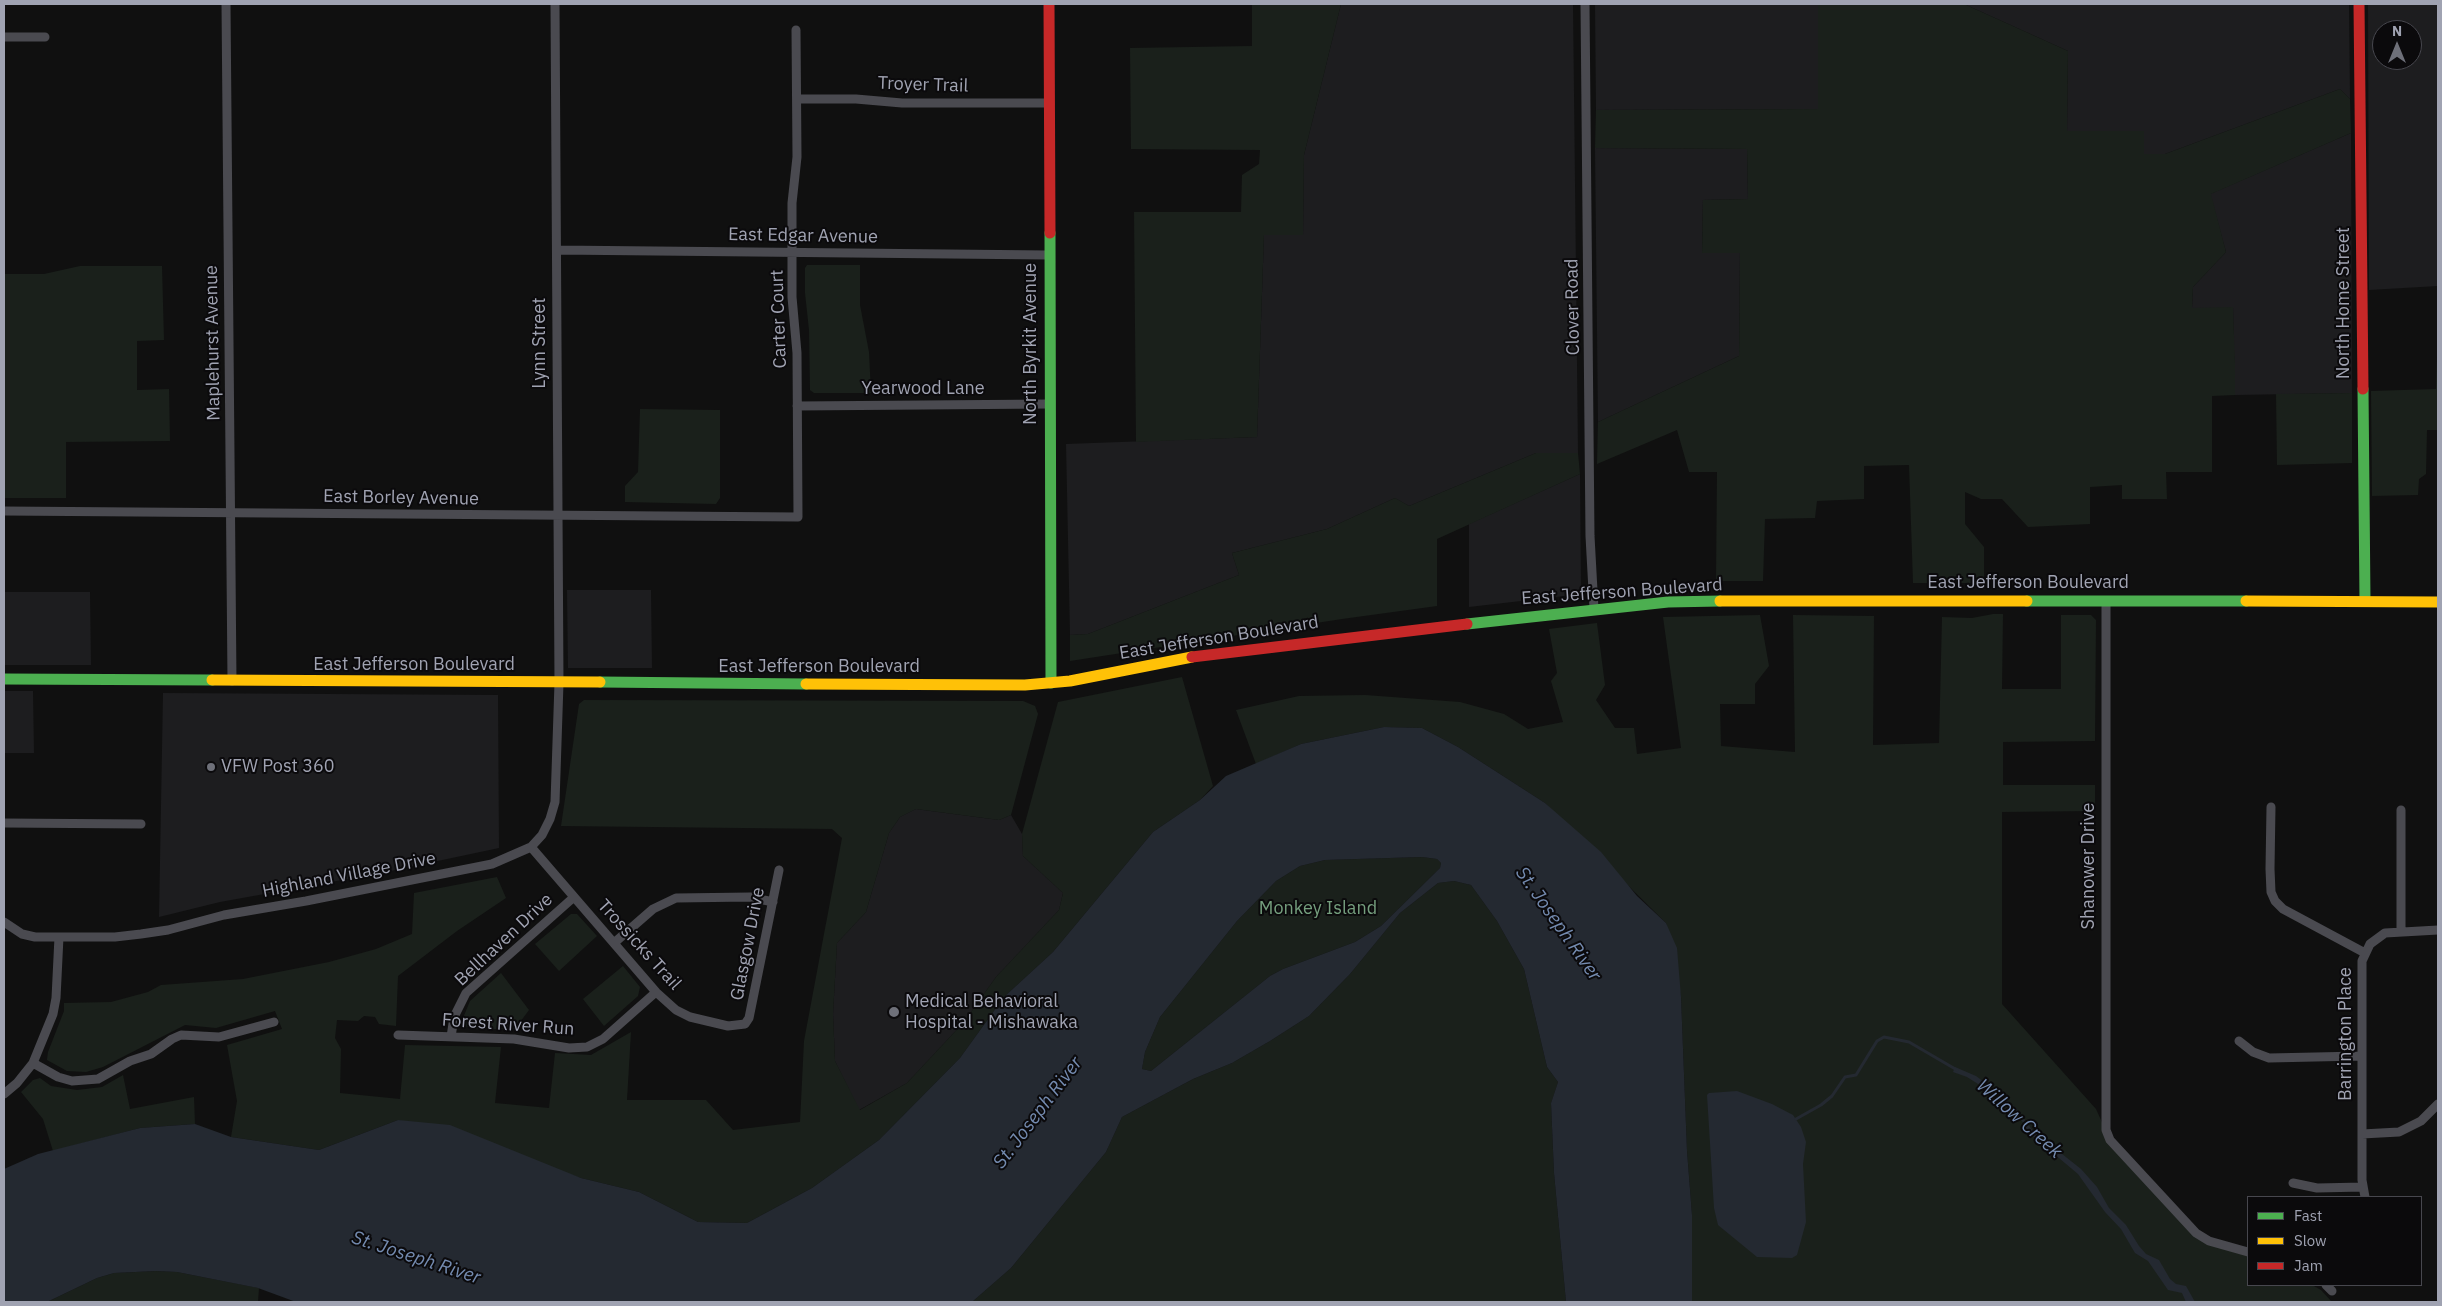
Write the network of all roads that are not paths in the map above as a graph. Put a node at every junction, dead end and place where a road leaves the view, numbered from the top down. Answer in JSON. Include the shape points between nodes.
{"nodes":[{"id":1,"x":226,"y":4,"type":"edge"},
{"id":2,"x":555,"y":4,"type":"edge"},
{"id":3,"x":1049,"y":4,"type":"edge"},
{"id":4,"x":1585,"y":4,"type":"edge"},
{"id":5,"x":2359,"y":4,"type":"edge"},
{"id":6,"x":796,"y":30,"type":"dead end"},
{"id":7,"x":4,"y":37,"type":"edge"},
{"id":8,"x":45,"y":37,"type":"dead end"},
{"id":9,"x":797,"y":99,"type":"junction"},
{"id":10,"x":1048,"y":103,"type":"junction"},
{"id":11,"x":557,"y":250,"type":"junction"},
{"id":12,"x":792,"y":252,"type":"junction"},
{"id":13,"x":1048,"y":255,"type":"junction"},
{"id":14,"x":1049,"y":404,"type":"junction"},
{"id":15,"x":798,"y":406,"type":"junction"},
{"id":16,"x":4,"y":511,"type":"edge"},
{"id":17,"x":231,"y":512,"type":"junction"},
{"id":18,"x":557,"y":514,"type":"junction"},
{"id":19,"x":798,"y":517,"type":"joint"},
{"id":20,"x":2106,"y":601,"type":"junction"},
{"id":21,"x":2365,"y":601,"type":"junction"},
{"id":22,"x":2438,"y":602,"type":"edge"},
{"id":23,"x":1594,"y":609,"type":"junction"},
{"id":24,"x":4,"y":680,"type":"edge"},
{"id":25,"x":232,"y":681,"type":"junction"},
{"id":26,"x":559,"y":683,"type":"junction"},
{"id":27,"x":1051,"y":683,"type":"junction"},
{"id":28,"x":2271,"y":807,"type":"dead end"},
{"id":29,"x":2401,"y":810,"type":"dead end"},
{"id":30,"x":4,"y":823,"type":"edge"},
{"id":31,"x":141,"y":824,"type":"dead end"},
{"id":32,"x":531,"y":847,"type":"junction"},
{"id":33,"x":779,"y":870,"type":"dead end"},
{"id":34,"x":574,"y":897,"type":"junction"},
{"id":35,"x":772,"y":902,"type":"junction"},
{"id":36,"x":4,"y":922,"type":"edge"},
{"id":37,"x":2401,"y":930,"type":"junction"},
{"id":38,"x":2438,"y":930,"type":"edge"},
{"id":39,"x":59,"y":937,"type":"junction"},
{"id":40,"x":614,"y":943,"type":"junction"},
{"id":41,"x":2364,"y":953,"type":"junction"},
{"id":42,"x":656,"y":992,"type":"junction"},
{"id":43,"x":274,"y":1022,"type":"dead end"},
{"id":44,"x":745,"y":1024,"type":"joint"},
{"id":45,"x":398,"y":1034,"type":"dead end"},
{"id":46,"x":451,"y":1037,"type":"junction"},
{"id":47,"x":2239,"y":1041,"type":"dead end"},
{"id":48,"x":2362,"y":1056,"type":"junction"},
{"id":49,"x":32,"y":1063,"type":"junction"},
{"id":50,"x":4,"y":1094,"type":"edge"},
{"id":51,"x":2438,"y":1104,"type":"edge"},
{"id":52,"x":2362,"y":1134,"type":"junction"},
{"id":53,"x":2293,"y":1182,"type":"dead end"},
{"id":54,"x":2363,"y":1186,"type":"junction"},
{"id":55,"x":2365,"y":1196,"type":"edge"},
{"id":56,"x":2247,"y":1252,"type":"edge"}],
"edges":[{"from":1,"to":17,"type":"street","name":"Maplehurst Avenue"},
{"from":2,"to":11,"type":"street","name":"Lynn Street"},
{"from":3,"to":10,"type":"street","name":"North Byrkit Avenue"},
{"from":4,"to":23,"type":"street","name":"Clover Road","via":[[1589,473]]},
{"from":5,"to":21,"type":"street","name":"North Home Street"},
{"from":6,"to":9,"type":"street","name":"Carter Court"},
{"from":7,"to":8,"type":"street"},
{"from":9,"to":10,"type":"street","name":"Troyer Trail"},
{"from":9,"to":12,"type":"street","name":"Carter Court"},
{"from":10,"to":13,"type":"street","name":"North Byrkit Avenue"},
{"from":11,"to":12,"type":"street","name":"East Edgar Avenue"},
{"from":11,"to":18,"type":"street","name":"Lynn Street"},
{"from":12,"to":13,"type":"street","name":"East Edgar Avenue"},
{"from":12,"to":15,"type":"street","name":"Carter Court"},
{"from":13,"to":14,"type":"street","name":"North Byrkit Avenue"},
{"from":14,"to":15,"type":"street","name":"Yearwood Lane"},
{"from":14,"to":27,"type":"street","name":"North Byrkit Avenue"},
{"from":15,"to":19,"type":"street","name":"Carter Court"},
{"from":16,"to":17,"type":"street","name":"East Borley Avenue"},
{"from":17,"to":18,"type":"street","name":"East Borley Avenue"},
{"from":17,"to":25,"type":"street","name":"Maplehurst Avenue"},
{"from":18,"to":19,"type":"street","name":"East Borley Avenue"},
{"from":18,"to":26,"type":"street","name":"Lynn Street"},
{"from":20,"to":21,"type":"street","name":"East Jefferson Boulevard"},
{"from":20,"to":23,"type":"street","name":"East Jefferson Boulevard","via":[[1736,600]]},
{"from":20,"to":56,"type":"street","name":"Shanower Drive","via":[[2106,1130],[2110,1140],[2196,1233],[2209,1241]]},
{"from":21,"to":22,"type":"street","name":"East Jefferson Boulevard"},
{"from":23,"to":27,"type":"street","name":"East Jefferson Boulevard","via":[[1260,647],[1162,661]]},
{"from":24,"to":25,"type":"street","name":"East Jefferson Boulevard"},
{"from":25,"to":26,"type":"street","name":"East Jefferson Boulevard"},
{"from":26,"to":27,"type":"street","name":"East Jefferson Boulevard"},
{"from":26,"to":32,"type":"street","name":"Highland Village Drive","via":[[556,802],[546,827]]},
{"from":28,"to":41,"type":"street","via":[[2270,869],[2274,901]]},
{"from":29,"to":37,"type":"street"},
{"from":30,"to":31,"type":"street"},
{"from":32,"to":34,"type":"street","name":"Trossicks Trail"},
{"from":32,"to":39,"type":"street","name":"Highland Village Drive","via":[[492,864],[232,913],[168,930],[115,937]]},
{"from":33,"to":35,"type":"street","name":"Glasgow Drive"},
{"from":34,"to":40,"type":"street","name":"Trossicks Trail"},
{"from":34,"to":46,"type":"street","name":"Bellhaven Drive","via":[[466,993],[454,1017]]},
{"from":35,"to":40,"type":"street","via":[[750,897],[676,898],[653,909]]},
{"from":35,"to":44,"type":"street","name":"Glasgow Drive","via":[[753,1007]]},
{"from":36,"to":39,"type":"street","name":"Highland Village Drive","via":[[22,934]]},
{"from":37,"to":38,"type":"street","name":"Barrington Place"},
{"from":37,"to":41,"type":"street","name":"Barrington Place","via":[[2375,939]]},
{"from":39,"to":49,"type":"street","via":[[56,998],[48,1028]]},
{"from":40,"to":42,"type":"street","name":"Trossicks Trail"},
{"from":41,"to":48,"type":"street","name":"Barrington Place"},
{"from":42,"to":44,"type":"street","name":"Trossicks Trail","via":[[676,1010],[690,1017],[728,1026]]},
{"from":42,"to":46,"type":"street","name":"Forest River Run","via":[[603,1039],[587,1047],[569,1048],[514,1039]]},
{"from":43,"to":49,"type":"street","via":[[219,1037],[181,1035],[151,1054],[130,1061],[98,1079],[72,1081]]},
{"from":45,"to":46,"type":"street","name":"Forest River Run"},
{"from":47,"to":48,"type":"street","via":[[2253,1052],[2269,1058]]},
{"from":48,"to":52,"type":"street","name":"Barrington Place"},
{"from":49,"to":50,"type":"street","via":[[18,1083]]},
{"from":51,"to":52,"type":"street","via":[[2413,1126],[2399,1132]]},
{"from":52,"to":54,"type":"street","name":"Barrington Place"},
{"from":53,"to":54,"type":"street","via":[[2317,1188]]},
{"from":54,"to":55,"type":"street","name":"Barrington Place"}]}
